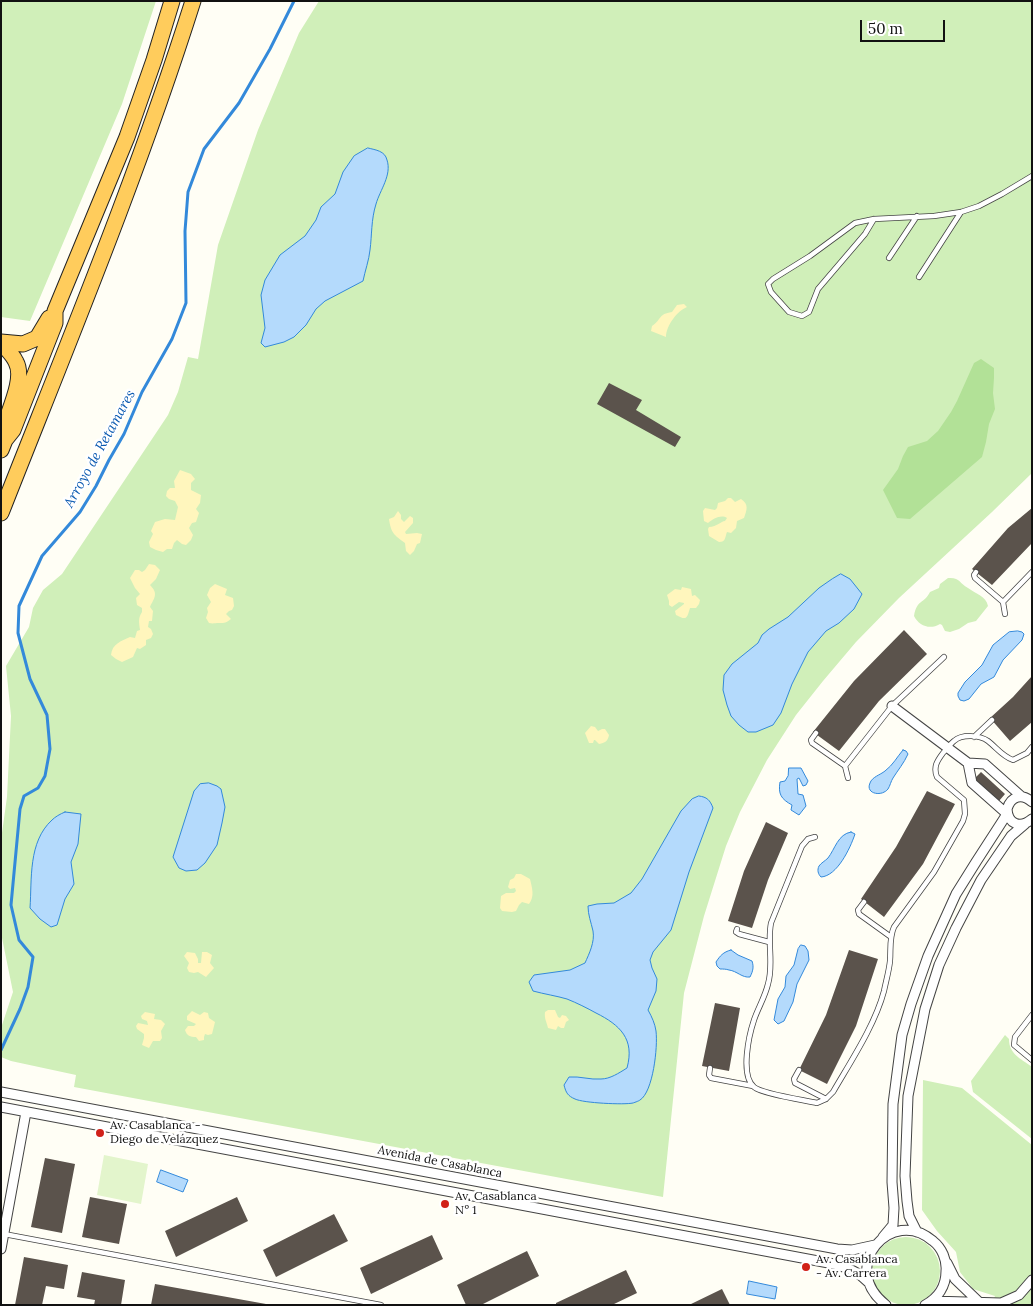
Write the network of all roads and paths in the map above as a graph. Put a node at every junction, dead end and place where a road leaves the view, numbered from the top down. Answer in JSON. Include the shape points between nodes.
{"nodes":[{"id":1,"x":172,"y":1,"type":"edge"},
{"id":2,"x":193,"y":1,"type":"edge"},
{"id":3,"x":1032,"y":176,"type":"edge"},
{"id":4,"x":961,"y":212,"type":"junction"},
{"id":5,"x":917,"y":216,"type":"junction"},
{"id":6,"x":874,"y":219,"type":"junction"},
{"id":7,"x":889,"y":258,"type":"dead end"},
{"id":8,"x":919,"y":277,"type":"dead end"},
{"id":9,"x":55,"y":311,"type":"junction"},
{"id":10,"x":1,"y":342,"type":"edge"},
{"id":11,"x":3,"y":445,"type":"edge"},
{"id":12,"x":1,"y":513,"type":"edge"},
{"id":13,"x":976,"y":572,"type":"dead end"},
{"id":14,"x":1032,"y":572,"type":"edge"},
{"id":15,"x":1003,"y":602,"type":"junction"},
{"id":16,"x":1005,"y":614,"type":"dead end"},
{"id":17,"x":944,"y":657,"type":"dead end"},
{"id":18,"x":892,"y":706,"type":"junction"},
{"id":19,"x":992,"y":720,"type":"dead end"},
{"id":20,"x":816,"y":733,"type":"dead end"},
{"id":21,"x":974,"y":737,"type":"junction"},
{"id":22,"x":948,"y":747,"type":"junction"},
{"id":23,"x":1032,"y":747,"type":"edge"},
{"id":24,"x":968,"y":763,"type":"junction"},
{"id":25,"x":846,"y":766,"type":"junction"},
{"id":26,"x":848,"y":778,"type":"dead end"},
{"id":27,"x":1028,"y":797,"type":"edge"},
{"id":28,"x":1007,"y":814,"type":"junction"},
{"id":29,"x":1029,"y":821,"type":"edge"},
{"id":30,"x":815,"y":837,"type":"dead end"},
{"id":31,"x":864,"y":902,"type":"dead end"},
{"id":32,"x":737,"y":929,"type":"dead end"},
{"id":33,"x":891,"y":937,"type":"junction"},
{"id":34,"x":769,"y":942,"type":"junction"},
{"id":35,"x":1032,"y":1015,"type":"edge"},
{"id":36,"x":1032,"y":1060,"type":"edge"},
{"id":37,"x":710,"y":1068,"type":"dead end"},
{"id":38,"x":799,"y":1070,"type":"dead end"},
{"id":39,"x":752,"y":1086,"type":"junction"},
{"id":40,"x":1,"y":1092,"type":"edge"},
{"id":41,"x":826,"y":1099,"type":"junction"},
{"id":42,"x":1,"y":1106,"type":"edge"},
{"id":43,"x":26,"y":1112,"type":"junction"},
{"id":44,"x":917,"y":1232,"type":"junction"},
{"id":45,"x":4,"y":1234,"type":"junction"},
{"id":46,"x":883,"y":1237,"type":"junction"},
{"id":47,"x":875,"y":1246,"type":"junction"},
{"id":48,"x":1,"y":1249,"type":"edge"},
{"id":49,"x":945,"y":1258,"type":"junction"},
{"id":50,"x":1032,"y":1280,"type":"edge"},
{"id":51,"x":868,"y":1282,"type":"junction"},
{"id":52,"x":878,"y":1302,"type":"edge"},
{"id":53,"x":979,"y":1302,"type":"junction"},
{"id":54,"x":928,"y":1303,"type":"edge"},
{"id":55,"x":381,"y":1305,"type":"edge"},
{"id":56,"x":886,"y":1305,"type":"edge"}],
"edges":[{"from":1,"to":9,"type":"highway","via":[[126,137]]},
{"from":2,"to":12,"type":"highway","via":[[136,168]]},
{"from":3,"to":4,"type":"lane","via":[[979,206]]},
{"from":4,"to":5,"type":"lane"},
{"from":4,"to":8,"type":"lane"},
{"from":5,"to":6,"type":"lane"},
{"from":5,"to":7,"type":"lane"},
{"from":6,"to":6,"type":"lane","via":[[855,223],[773,279],[768,284],[771,292],[789,312],[802,316],[809,312],[818,289]]},
{"from":9,"to":10,"type":"highway","via":[[37,338],[23,344]]},
{"from":9,"to":11,"type":"highway","via":[[55,323],[13,430]]},
{"from":10,"to":11,"type":"highway","via":[[18,363],[18,386],[4,426]]},
{"from":13,"to":15,"type":"lane","via":[[975,578]]},
{"from":14,"to":15,"type":"lane"},
{"from":15,"to":16,"type":"lane"},
{"from":17,"to":18,"type":"lane"},
{"from":18,"to":22,"type":"street"},
{"from":18,"to":25,"type":"lane"},
{"from":19,"to":21,"type":"lane"},
{"from":20,"to":25,"type":"lane","via":[[812,743]]},
{"from":21,"to":22,"type":"lane","via":[[958,738]]},
{"from":21,"to":23,"type":"lane","via":[[986,740],[1005,758],[1013,760]]},
{"from":22,"to":24,"type":"street"},
{"from":22,"to":33,"type":"lane","via":[[935,765],[935,772],[964,800],[963,821],[934,872],[894,927]]},
{"from":24,"to":27,"type":"street","via":[[985,764]]},
{"from":24,"to":28,"type":"street","via":[[972,783]]},
{"from":25,"to":26,"type":"lane"},
{"from":27,"to":28,"type":"street","via":[[1012,800]]},
{"from":28,"to":29,"type":"street","via":[[1017,824]]},
{"from":28,"to":46,"type":"street","via":[[956,894],[928,956],[902,1035],[893,1104],[893,1226]]},
{"from":29,"to":44,"type":"street","via":[[1011,836],[981,880],[939,965],[925,1009],[908,1096],[907,1200],[909,1216]]},
{"from":30,"to":34,"type":"lane","via":[[802,846],[771,923]]},
{"from":31,"to":33,"type":"lane","via":[[859,914]]},
{"from":32,"to":34,"type":"lane","via":[[739,934]]},
{"from":33,"to":41,"type":"lane","via":[[883,994],[834,1092]]},
{"from":34,"to":39,"type":"lane","via":[[771,971],[747,1051],[746,1070]]},
{"from":35,"to":36,"type":"lane","via":[[1014,1037],[1014,1045]]},
{"from":37,"to":39,"type":"lane","via":[[711,1078]]},
{"from":38,"to":41,"type":"lane","via":[[795,1082]]},
{"from":39,"to":41,"type":"lane","via":[[761,1091],[817,1103]]},
{"from":40,"to":47,"type":"street","name":"Avenida de Casablanca","via":[[837,1249]]},
{"from":42,"to":43,"type":"street"},
{"from":43,"to":45,"type":"street"},
{"from":43,"to":51,"type":"street","via":[[834,1264],[860,1274]]},
{"from":44,"to":46,"type":"street","via":[[906,1230]]},
{"from":44,"to":49,"type":"street","via":[[937,1244]]},
{"from":45,"to":48,"type":"street"},
{"from":45,"to":55,"type":"lane"},
{"from":46,"to":47,"type":"street"},
{"from":47,"to":51,"type":"street","via":[[868,1257]]},
{"from":49,"to":53,"type":"street","via":[[955,1279]]},
{"from":49,"to":54,"type":"street","via":[[945,1282],[940,1293]]},
{"from":50,"to":53,"type":"street","via":[[1019,1294],[1001,1303]]},
{"from":51,"to":52,"type":"street"},
{"from":52,"to":56,"type":"street"},
{"from":53,"to":54,"type":"street"}]}
